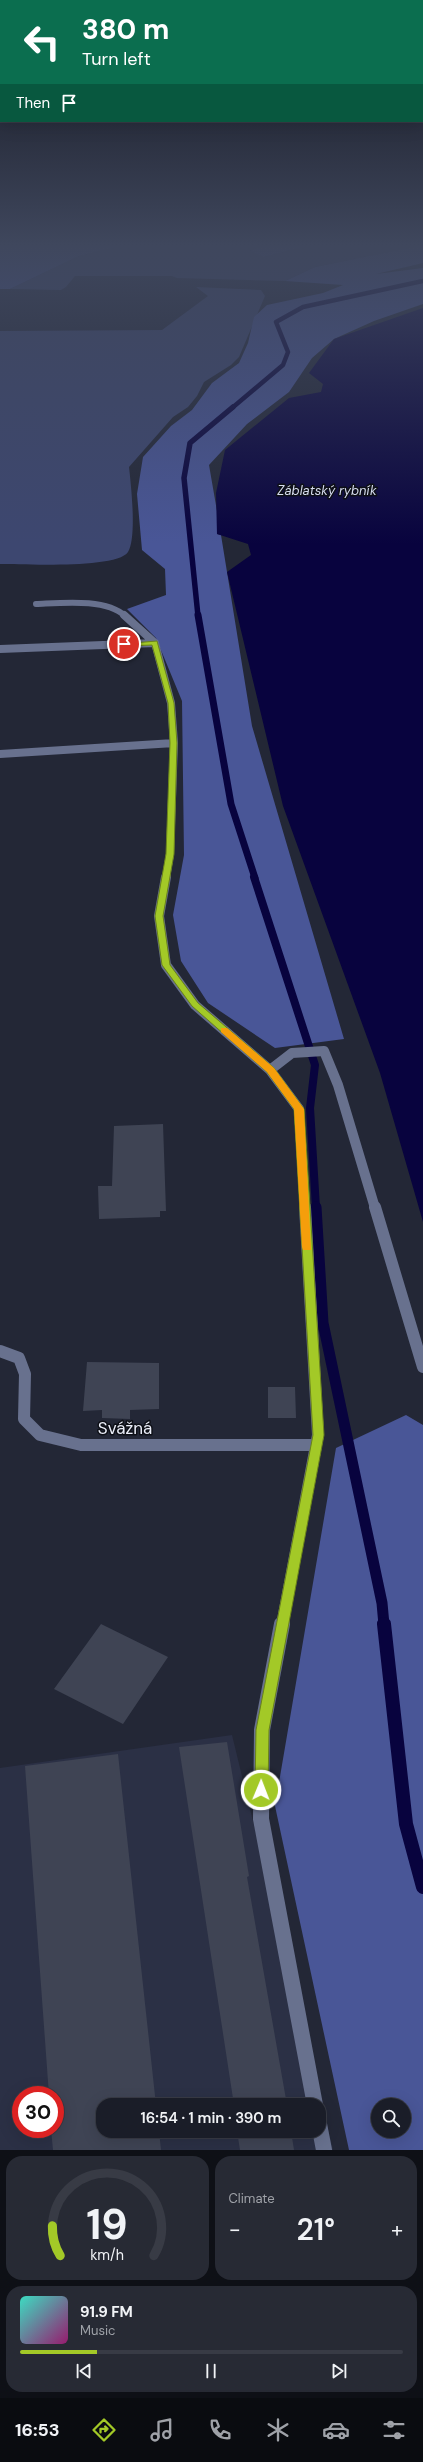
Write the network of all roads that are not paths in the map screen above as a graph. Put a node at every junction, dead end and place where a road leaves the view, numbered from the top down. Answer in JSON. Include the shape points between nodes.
{"nodes":[{"id":1,"x":36,"y":604,"type":"dead end"},
{"id":2,"x":155,"y":643,"type":"junction"},
{"id":3,"x":0,"y":650,"type":"edge"},
{"id":4,"x":174,"y":743,"type":"junction"},
{"id":5,"x":0,"y":754,"type":"edge"},
{"id":6,"x":270,"y":1070,"type":"junction"},
{"id":7,"x":0,"y":1351,"type":"edge"},
{"id":8,"x":423,"y":1367,"type":"edge"},
{"id":9,"x":316,"y":1445,"type":"junction"},
{"id":10,"x":314,"y":2098,"type":"edge"},
{"id":11,"x":322,"y":2138,"type":"edge"},
{"id":12,"x":324,"y":2150,"type":"edge"}],
"edges":[{"from":1,"to":2,"type":"street","via":[[81,602],[119,610]]},
{"from":2,"to":3,"type":"street"},
{"from":2,"to":4,"type":"street","via":[[171,703]]},
{"from":4,"to":5,"type":"street"},
{"from":4,"to":6,"type":"street","via":[[170,854],[159,916],[166,965],[195,1005]]},
{"from":6,"to":8,"type":"street","via":[[292,1053],[324,1051],[340,1092]]},
{"from":6,"to":9,"type":"street","via":[[299,1109],[318,1435]]},
{"from":7,"to":9,"type":"street","name":"Svážná","via":[[19,1358],[25,1374],[24,1419],[40,1436],[81,1445]]},
{"from":9,"to":10,"type":"street","via":[[262,1730],[261,1819]]},
{"from":11,"to":12,"type":"street"}]}
